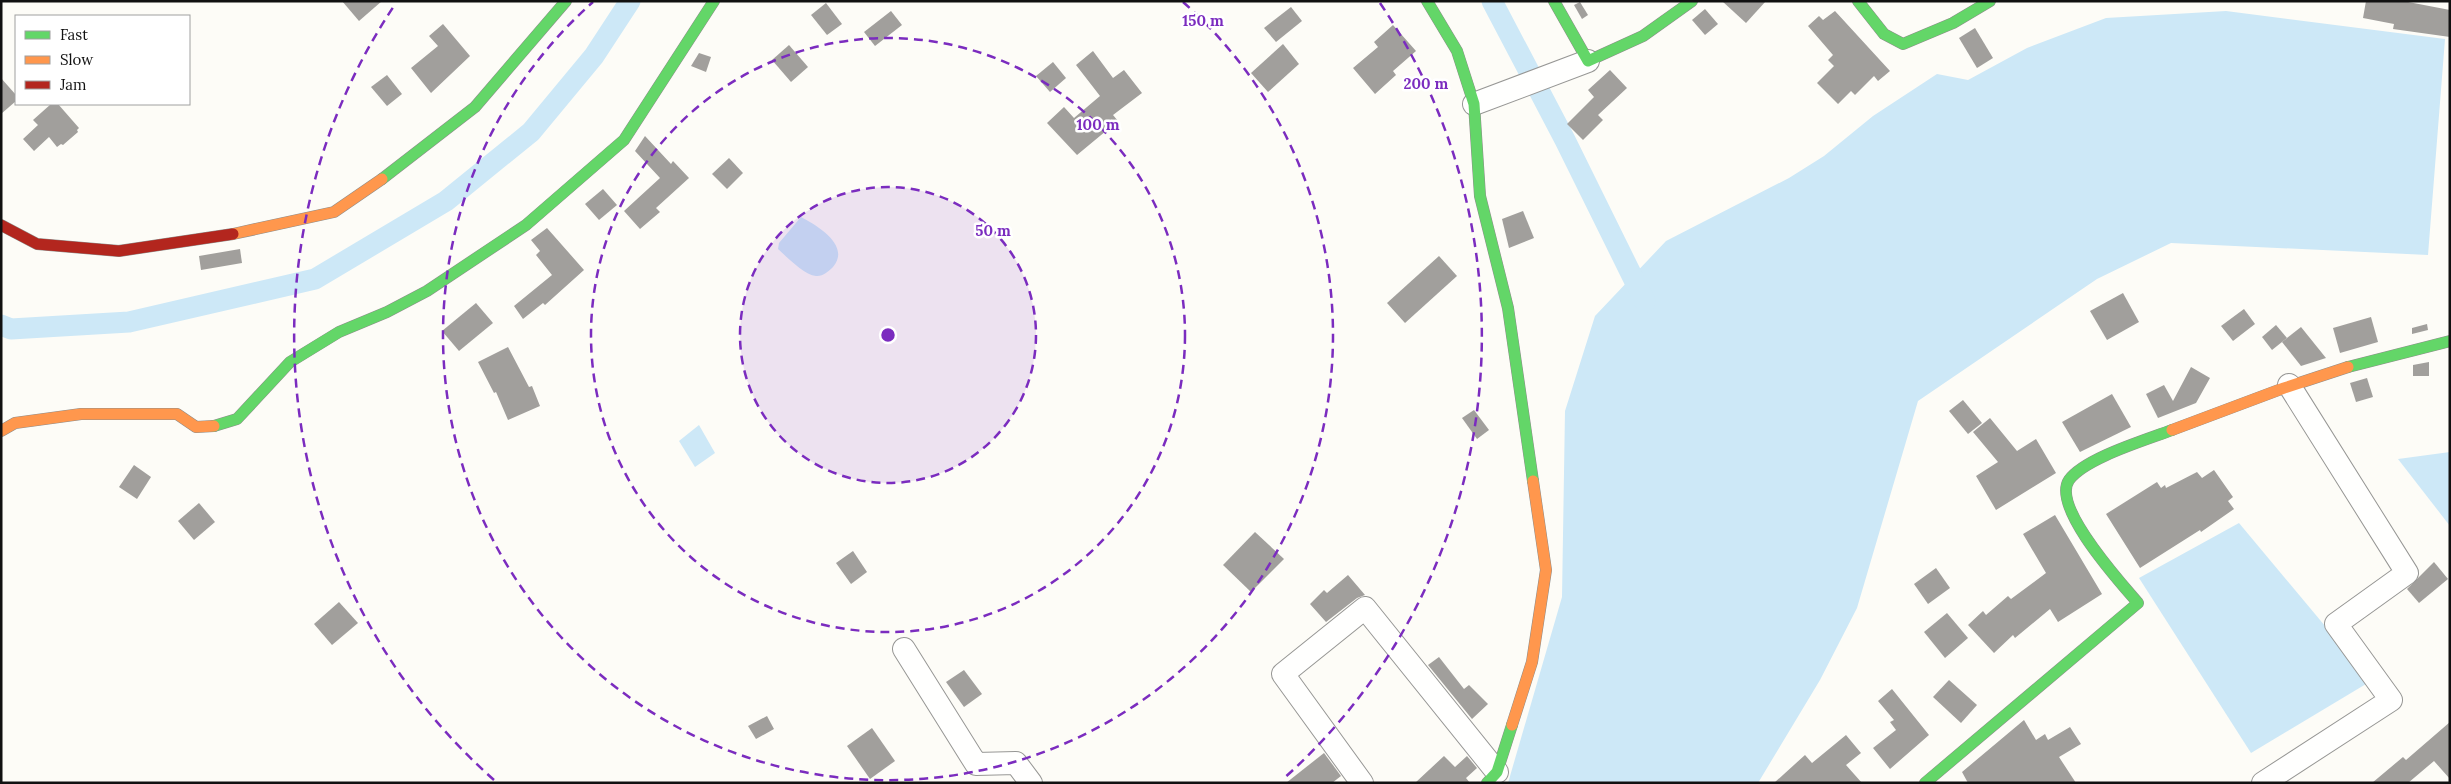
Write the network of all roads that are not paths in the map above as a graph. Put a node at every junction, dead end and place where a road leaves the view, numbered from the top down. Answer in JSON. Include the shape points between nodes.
{"nodes":[{"id":1,"x":566,"y":1,"type":"edge"},
{"id":2,"x":714,"y":1,"type":"edge"},
{"id":3,"x":1427,"y":1,"type":"edge"},
{"id":4,"x":1554,"y":1,"type":"edge"},
{"id":5,"x":1692,"y":1,"type":"edge"},
{"id":6,"x":1858,"y":1,"type":"edge"},
{"id":7,"x":1990,"y":1,"type":"edge"},
{"id":8,"x":1588,"y":61,"type":"junction"},
{"id":9,"x":1474,"y":104,"type":"junction"},
{"id":10,"x":1,"y":224,"type":"edge"},
{"id":11,"x":2450,"y":341,"type":"edge"},
{"id":12,"x":2289,"y":385,"type":"junction"},
{"id":13,"x":1,"y":431,"type":"edge"},
{"id":14,"x":904,"y":650,"type":"dead end"},
{"id":15,"x":1492,"y":778,"type":"edge"},
{"id":16,"x":1031,"y":783,"type":"edge"},
{"id":17,"x":1362,"y":783,"type":"edge"},
{"id":18,"x":1924,"y":783,"type":"edge"},
{"id":19,"x":2263,"y":783,"type":"edge"}],
"edges":[{"from":1,"to":10,"type":"street","via":[[475,107],[334,212],[211,239],[119,251],[37,244]]},
{"from":2,"to":13,"type":"street","via":[[624,140],[526,225],[427,291],[339,332],[290,362],[237,419],[219,426],[196,427],[177,414],[81,414],[15,423]]},
{"from":3,"to":9,"type":"street","via":[[1457,50]]},
{"from":4,"to":8,"type":"street"},
{"from":5,"to":8,"type":"street","via":[[1642,36]]},
{"from":6,"to":7,"type":"street","via":[[1884,34],[1903,44],[1953,23]]},
{"from":8,"to":9,"type":"street"},
{"from":9,"to":15,"type":"street","via":[[1480,196],[1508,308],[1546,570],[1532,662]]},
{"from":11,"to":12,"type":"street","via":[[2391,353]]},
{"from":12,"to":18,"type":"street","via":[[2122,449],[2095,461],[2072,478],[2066,487],[2074,516],[2094,548],[2138,603]]},
{"from":12,"to":19,"type":"street","via":[[2407,573],[2336,624],[2391,700]]},
{"from":14,"to":16,"type":"street","via":[[976,764],[1016,763]]},
{"from":15,"to":17,"type":"street","via":[[1365,608],[1283,674]]}]}
